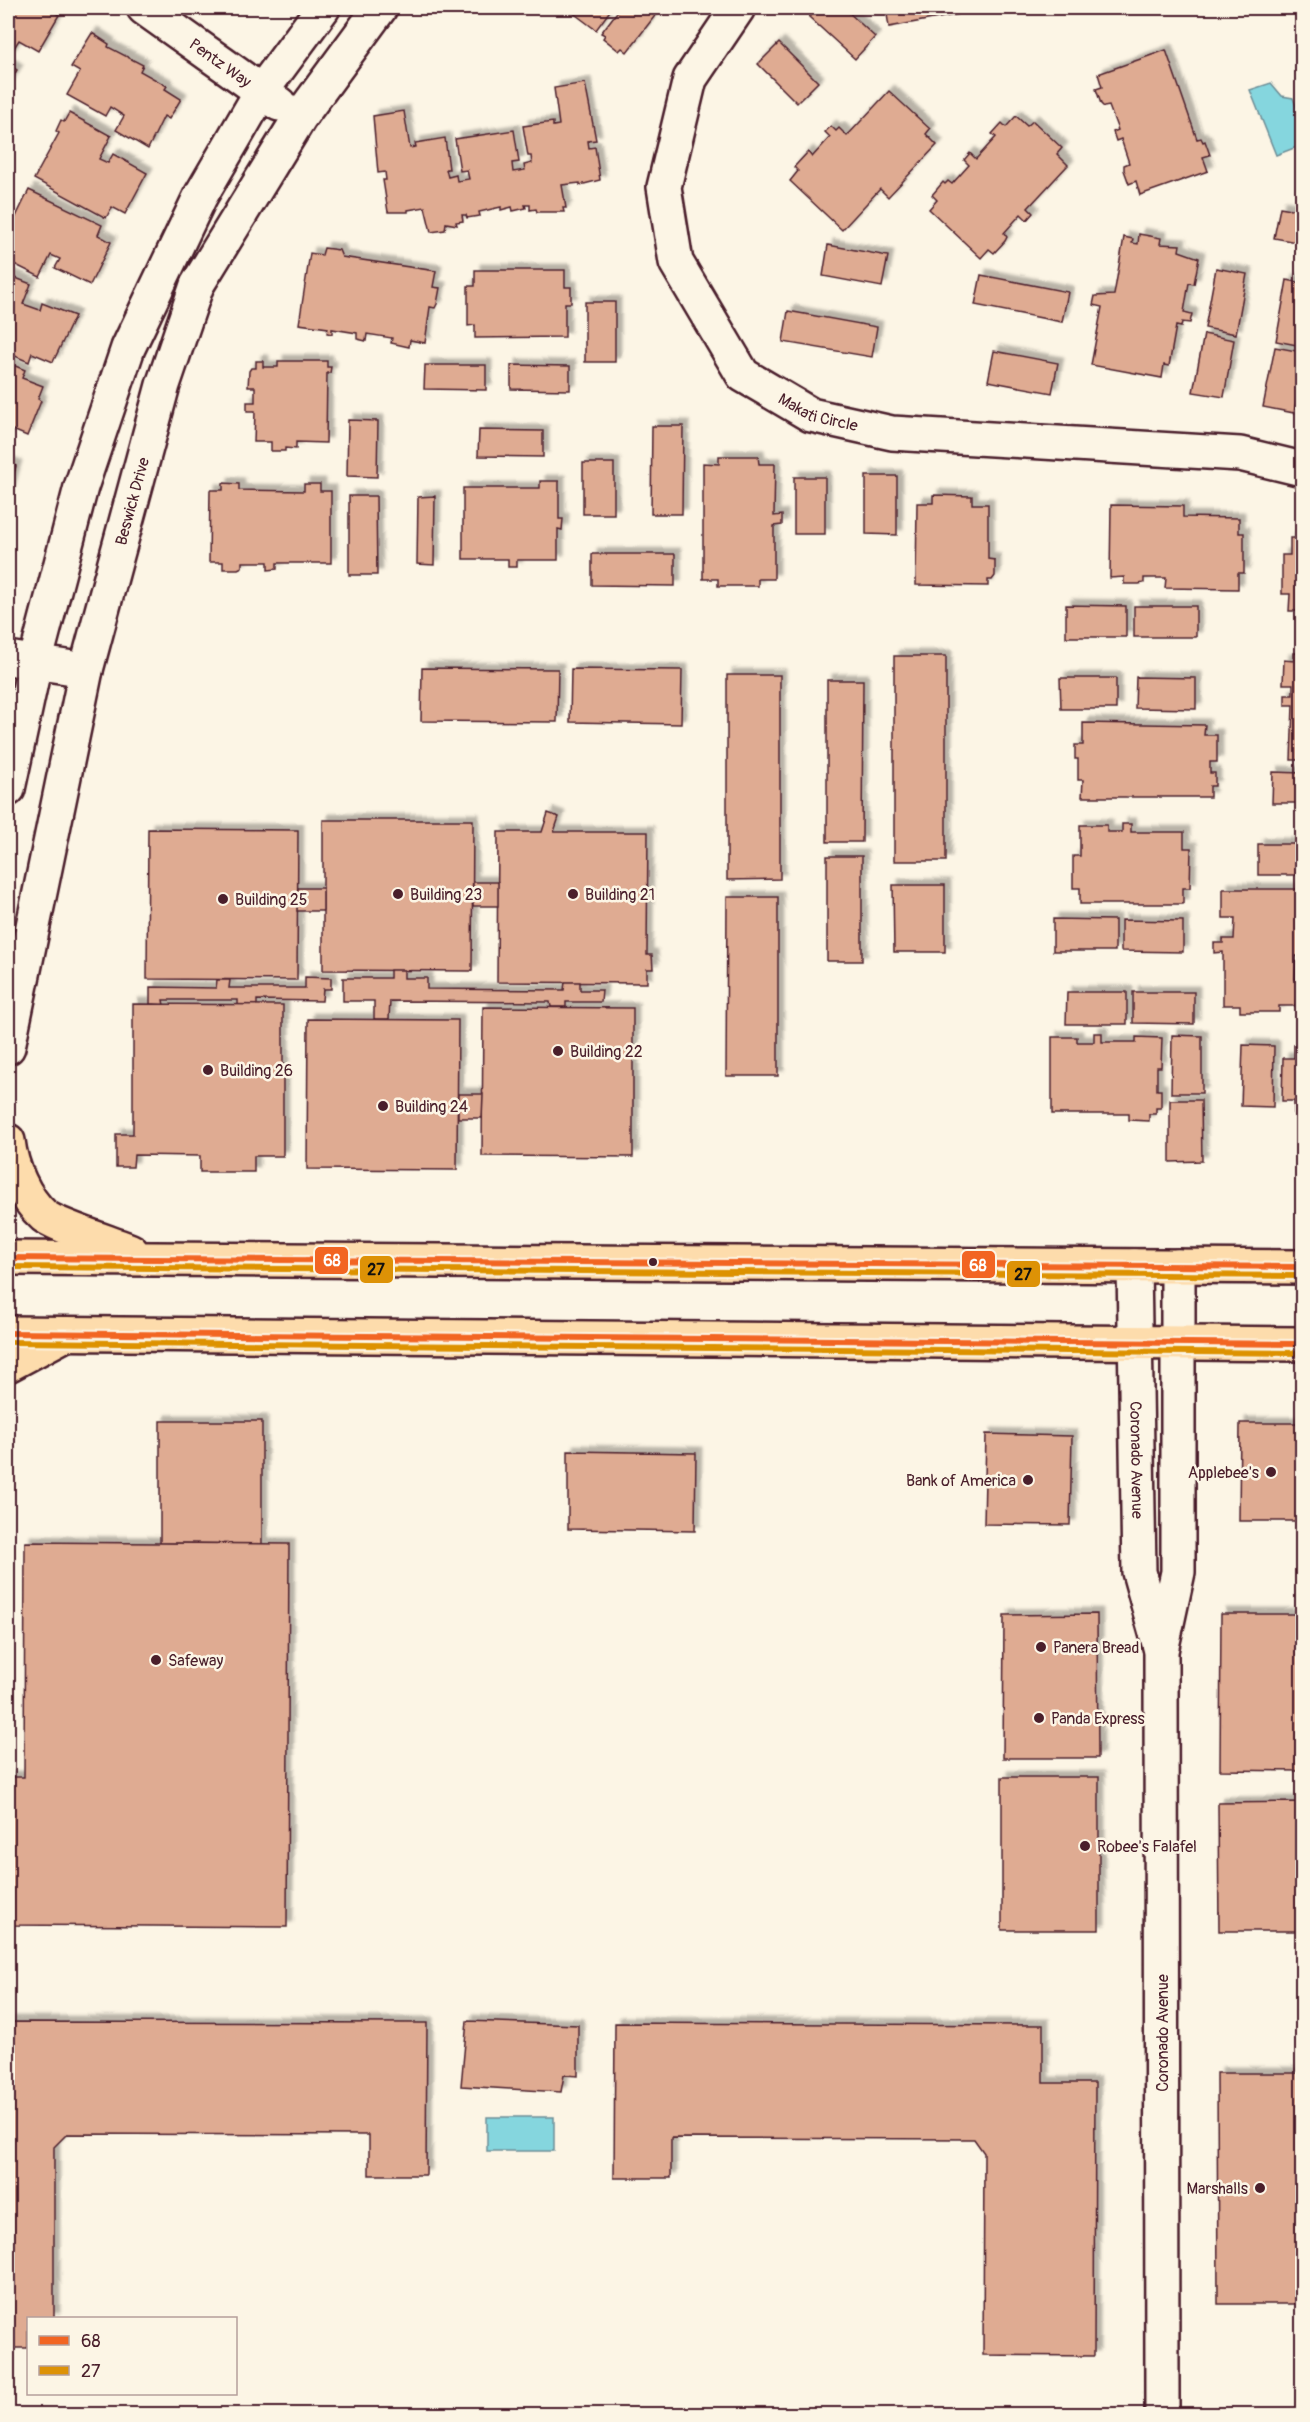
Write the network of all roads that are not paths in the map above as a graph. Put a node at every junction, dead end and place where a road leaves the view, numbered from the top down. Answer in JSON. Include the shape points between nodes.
{"nodes":[{"id":1,"x":144,"y":8,"type":"edge"},
{"id":2,"x":323,"y":8,"type":"edge"},
{"id":3,"x":380,"y":8,"type":"edge"},
{"id":4,"x":738,"y":8,"type":"edge"},
{"id":5,"x":261,"y":92,"type":"junction"},
{"id":6,"x":300,"y":117,"type":"junction"},
{"id":7,"x":1302,"y":469,"type":"edge"},
{"id":8,"x":21,"y":661,"type":"edge"},
{"id":9,"x":86,"y":670,"type":"junction"},
{"id":10,"x":8,"y":789,"type":"edge"},
{"id":11,"x":8,"y":1047,"type":"edge"},
{"id":12,"x":8,"y":1141,"type":"edge"},
{"id":13,"x":8,"y":1258,"type":"edge"},
{"id":14,"x":149,"y":1258,"type":"junction"},
{"id":15,"x":1134,"y":1266,"type":"junction"},
{"id":16,"x":1178,"y":1266,"type":"junction"},
{"id":17,"x":1302,"y":1267,"type":"edge"},
{"id":18,"x":8,"y":1333,"type":"edge"},
{"id":19,"x":65,"y":1334,"type":"junction"},
{"id":20,"x":1137,"y":1343,"type":"junction"},
{"id":21,"x":1178,"y":1343,"type":"junction"},
{"id":22,"x":1302,"y":1344,"type":"edge"},
{"id":23,"x":8,"y":1365,"type":"edge"},
{"id":24,"x":1161,"y":1651,"type":"junction"},
{"id":25,"x":1162,"y":2415,"type":"edge"}],
"edges":[{"from":1,"to":5,"type":"street","name":"Pentz Way"},
{"from":2,"to":5,"type":"street"},
{"from":3,"to":6,"type":"street","name":"Beswick Drive"},
{"from":4,"to":7,"type":"street","name":"Makati Circle","via":[[690,79],[664,187],[676,262],[743,375],[811,415],[892,433],[1240,453]]},
{"from":5,"to":6,"type":"street","name":"Pentz Way"},
{"from":5,"to":8,"type":"street","via":[[200,197],[128,348]]},
{"from":6,"to":9,"type":"street","name":"Beswick Drive","via":[[197,285],[163,385]]},
{"from":8,"to":9,"type":"street"},
{"from":8,"to":10,"type":"street"},
{"from":9,"to":11,"type":"street","name":"Beswick Drive"},
{"from":12,"to":14,"type":"main road","via":[[10,1161],[45,1217]]},
{"from":13,"to":14,"type":"main road"},
{"from":14,"to":15,"type":"main road"},
{"from":15,"to":16,"type":"main road"},
{"from":15,"to":20,"type":"street","name":"Coronado Avenue"},
{"from":16,"to":17,"type":"main road"},
{"from":16,"to":21,"type":"street","name":"Coronado Avenue"},
{"from":18,"to":19,"type":"main road"},
{"from":19,"to":20,"type":"main road"},
{"from":19,"to":23,"type":"main road"},
{"from":20,"to":21,"type":"main road"},
{"from":20,"to":24,"type":"street","name":"Coronado Avenue","via":[[1139,1572]]},
{"from":21,"to":22,"type":"main road"},
{"from":21,"to":24,"type":"street","name":"Coronado Avenue","via":[[1178,1572]]},
{"from":24,"to":25,"type":"street","name":"Coronado Avenue"}]}
